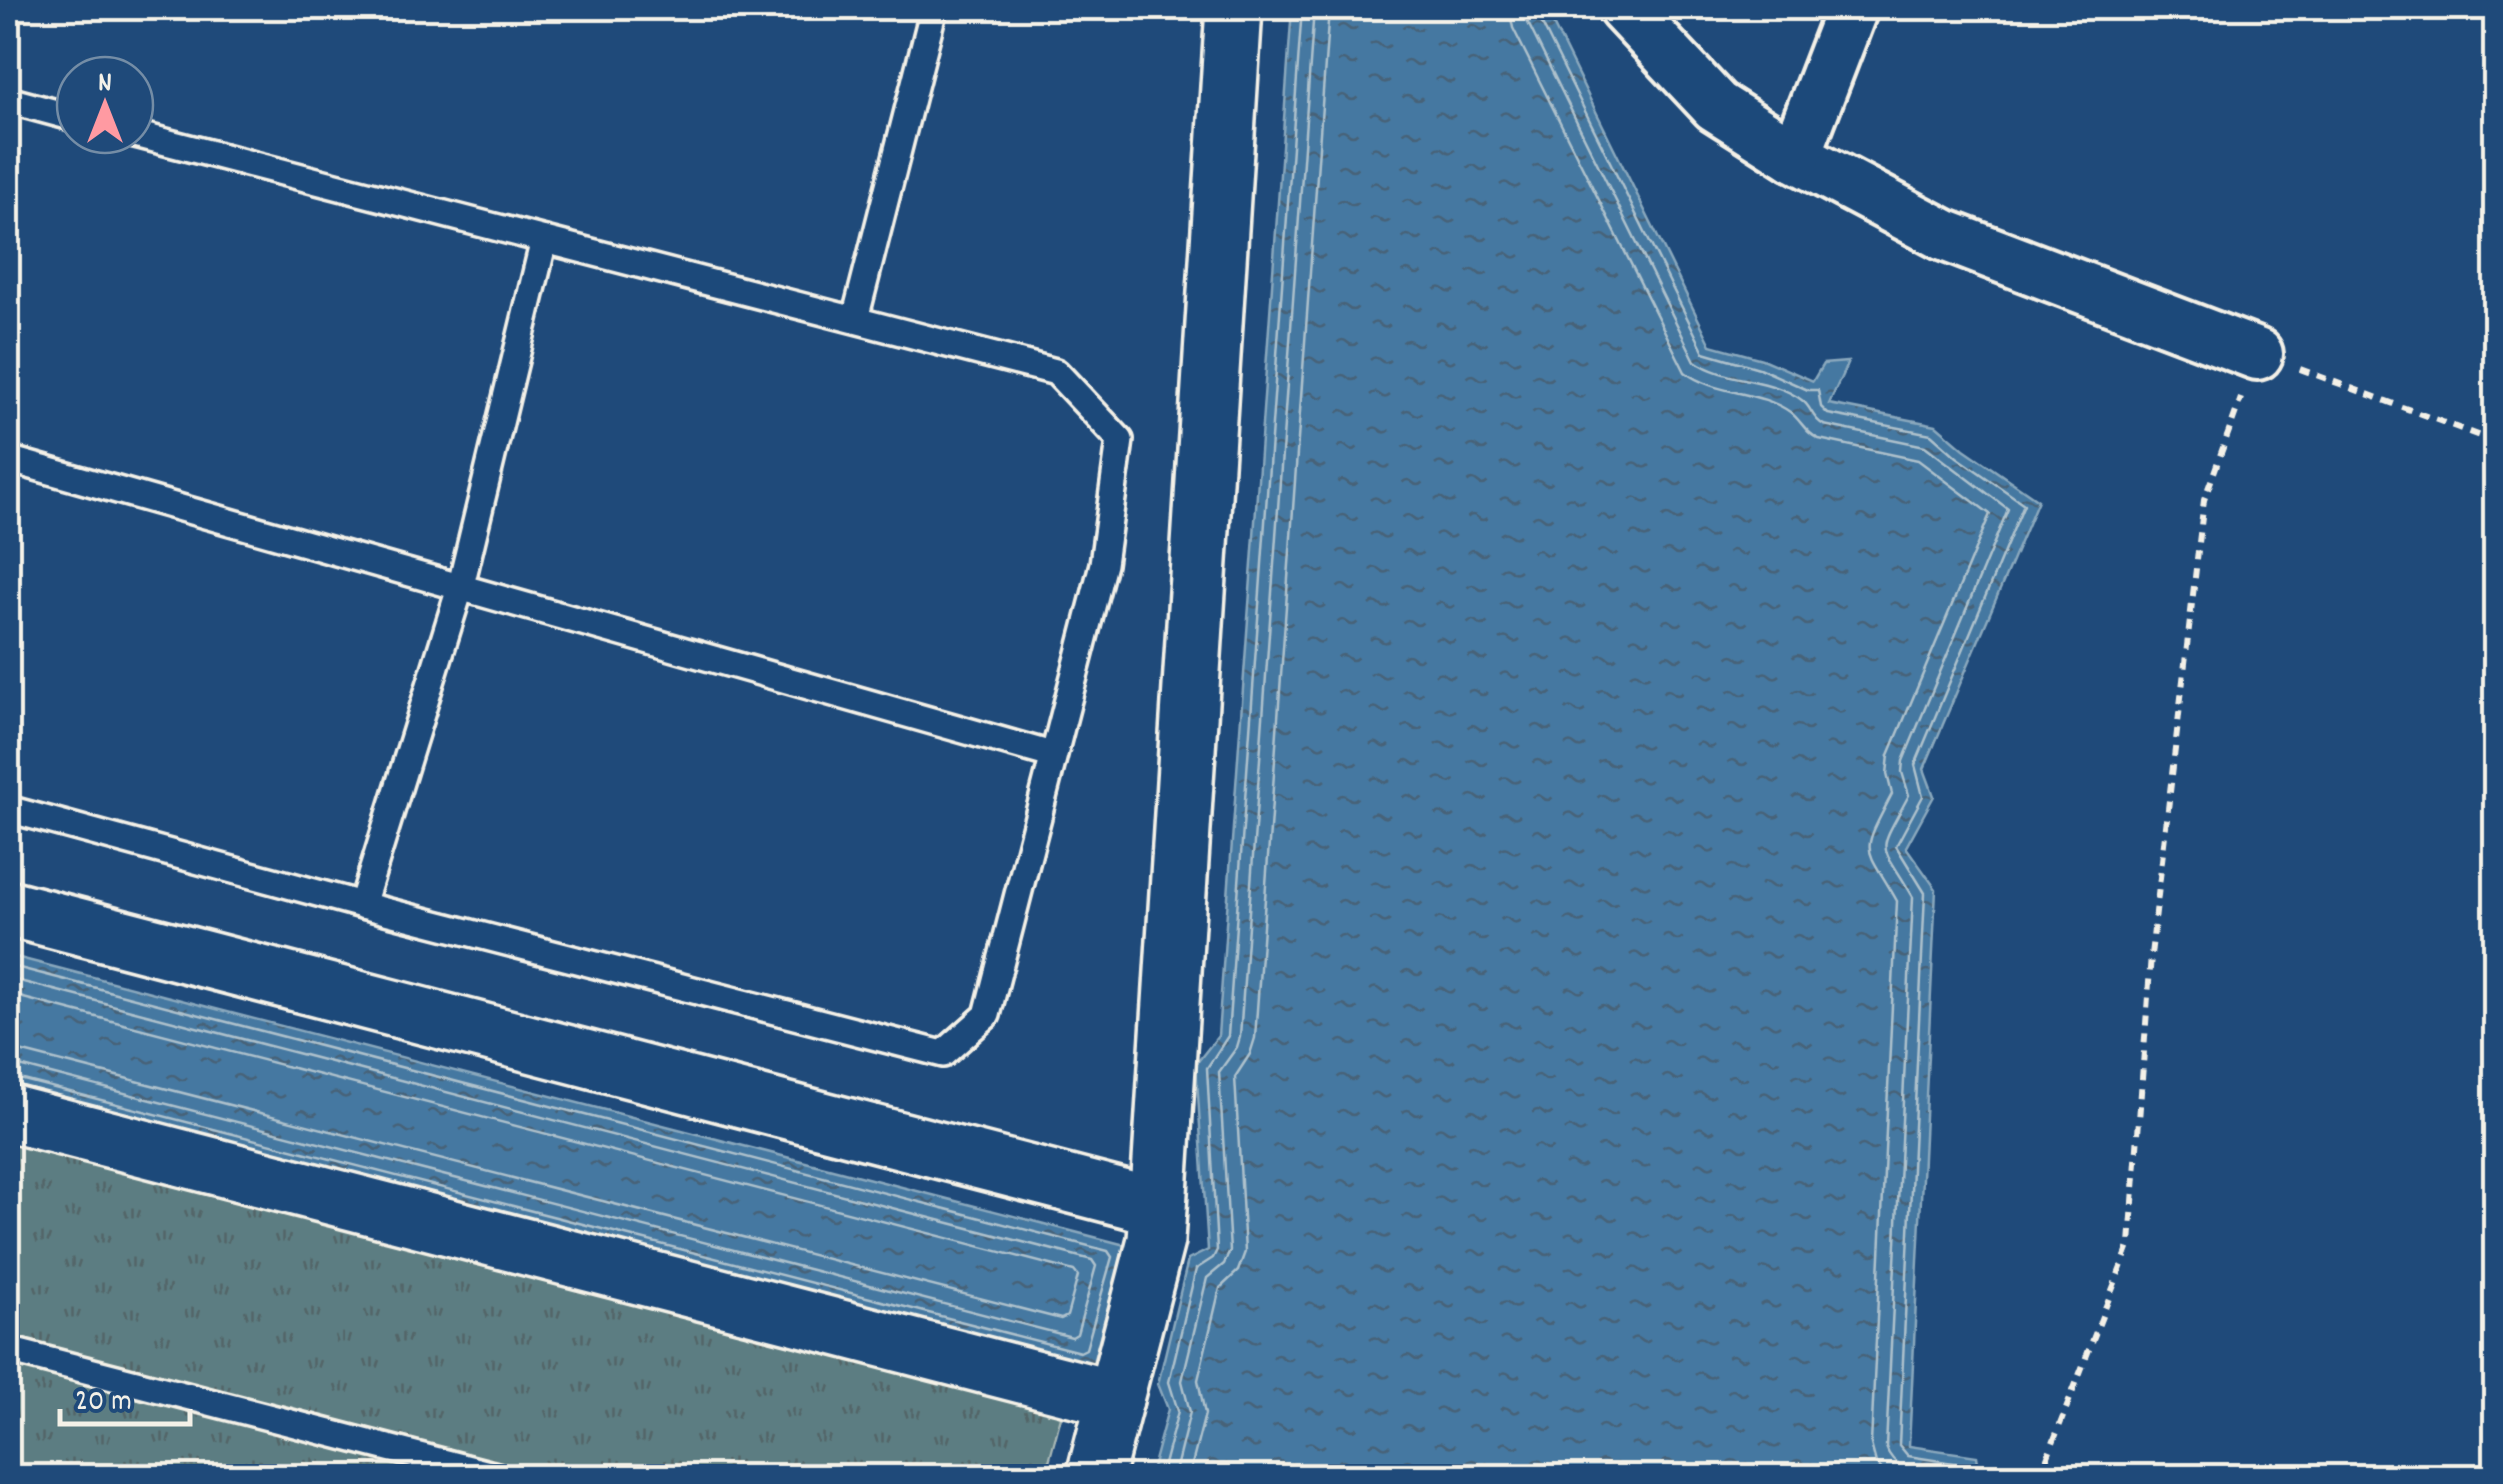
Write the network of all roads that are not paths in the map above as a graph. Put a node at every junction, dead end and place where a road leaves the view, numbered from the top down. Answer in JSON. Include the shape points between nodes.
{"nodes":[{"id":1,"x":934,"y":8,"type":"edge"},
{"id":2,"x":1234,"y":8,"type":"edge"},
{"id":3,"x":1624,"y":8,"type":"edge"},
{"id":4,"x":1852,"y":8,"type":"edge"},
{"id":5,"x":8,"y":100,"type":"edge"},
{"id":6,"x":55,"y":113,"type":"edge"},
{"id":7,"x":155,"y":139,"type":"edge"},
{"id":8,"x":1795,"y":156,"type":"junction"},
{"id":9,"x":544,"y":240,"type":"junction"},
{"id":10,"x":855,"y":319,"type":"junction"},
{"id":11,"x":2258,"y":354,"type":"road end"},
{"id":12,"x":8,"y":459,"type":"edge"},
{"id":13,"x":460,"y":585,"type":"junction"},
{"id":14,"x":1052,"y":755,"type":"junction"},
{"id":15,"x":8,"y":809,"type":"edge"},
{"id":16,"x":362,"y":905,"type":"junction"},
{"id":17,"x":8,"y":908,"type":"edge"},
{"id":18,"x":8,"y":1113,"type":"edge"},
{"id":19,"x":1156,"y":1223,"type":"junction"},
{"id":20,"x":8,"y":1350,"type":"edge"},
{"id":21,"x":1118,"y":1383,"type":"junction"},
{"id":22,"x":497,"y":1476,"type":"edge"},
{"id":23,"x":1095,"y":1476,"type":"edge"}],
"edges":[{"from":1,"to":10,"type":"lane"},
{"from":2,"to":19,"type":"street"},
{"from":3,"to":8,"type":"street","via":[[1716,106]]},
{"from":4,"to":8,"type":"street"},
{"from":5,"to":6,"type":"lane"},
{"from":7,"to":9,"type":"lane"},
{"from":8,"to":11,"type":"street","via":[[1944,235]]},
{"from":9,"to":10,"type":"lane"},
{"from":9,"to":13,"type":"lane"},
{"from":10,"to":14,"type":"lane","via":[[1056,372],[1120,440],[1102,564]]},
{"from":12,"to":13,"type":"lane"},
{"from":13,"to":14,"type":"lane"},
{"from":13,"to":16,"type":"lane"},
{"from":14,"to":16,"type":"lane","via":[[987,1016],[943,1054]]},
{"from":15,"to":16,"type":"lane"},
{"from":17,"to":19,"type":"street"},
{"from":18,"to":21,"type":"street"},
{"from":19,"to":21,"type":"street"},
{"from":20,"to":22,"type":"lane"},
{"from":21,"to":23,"type":"street"}]}
